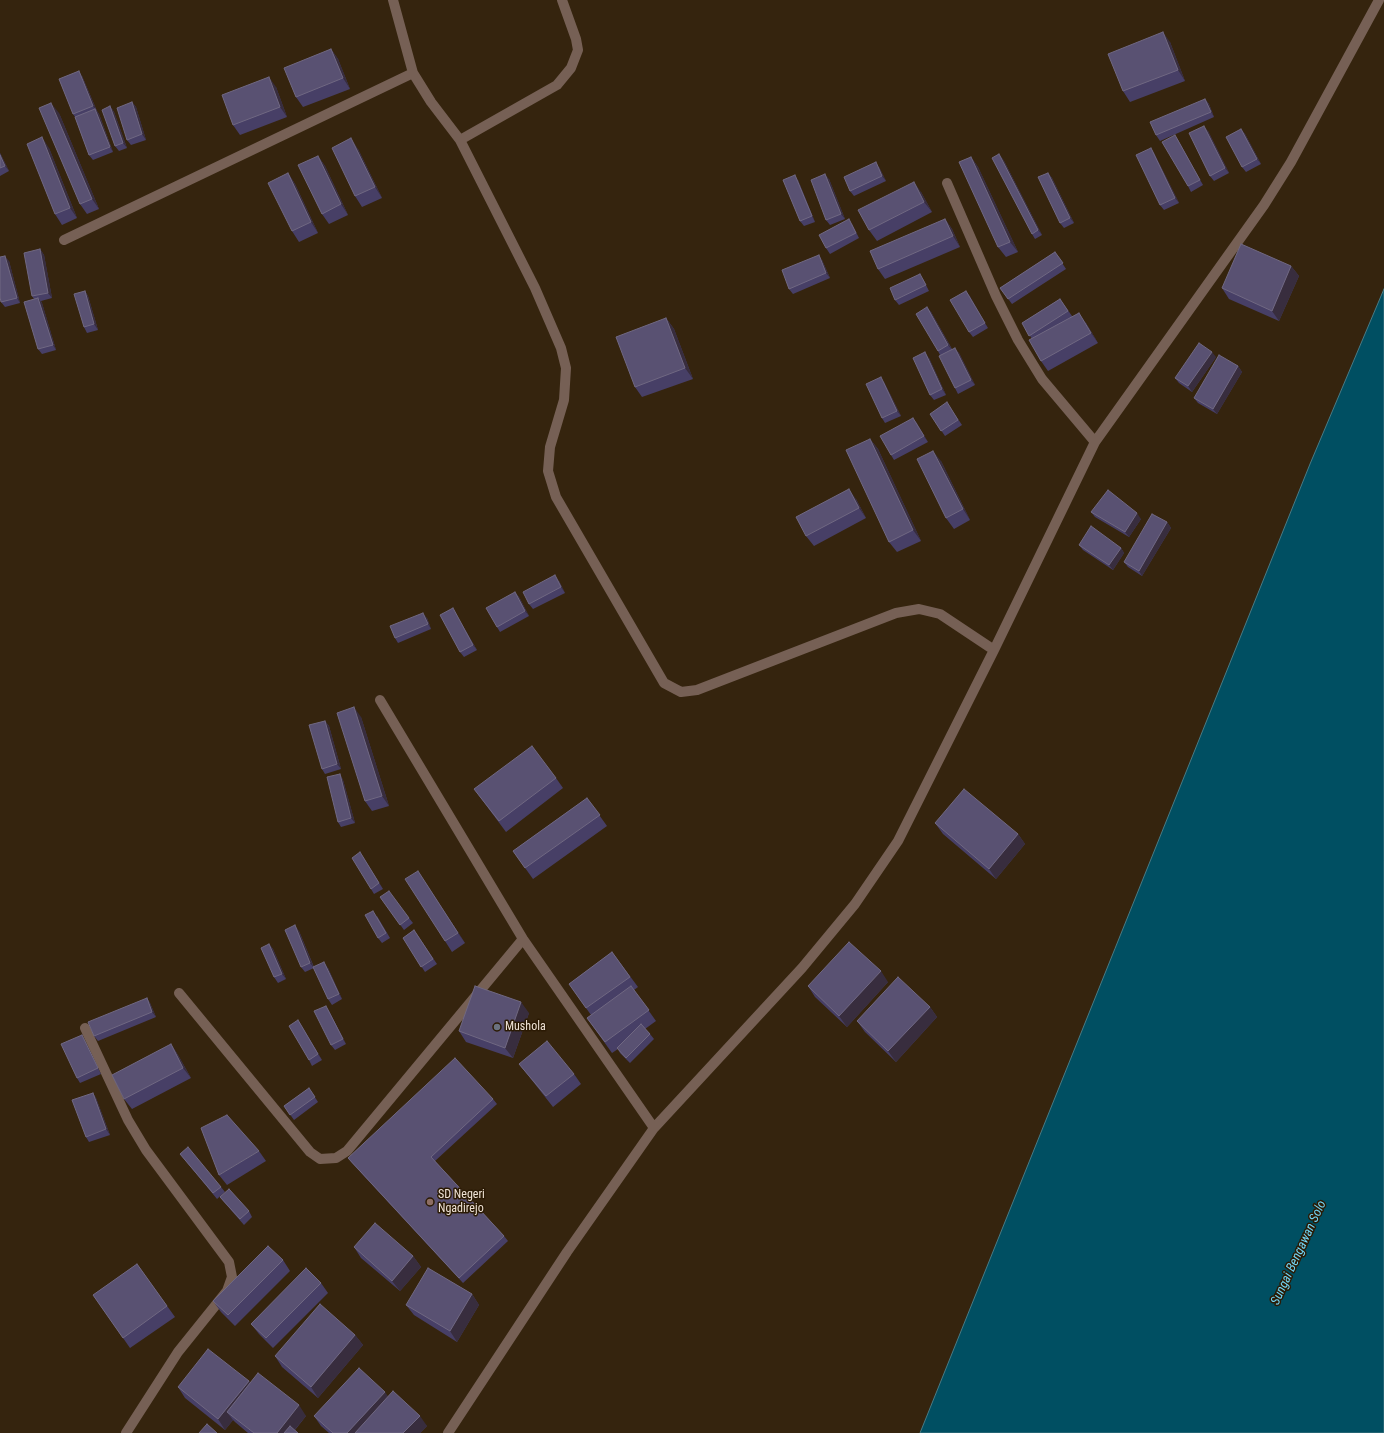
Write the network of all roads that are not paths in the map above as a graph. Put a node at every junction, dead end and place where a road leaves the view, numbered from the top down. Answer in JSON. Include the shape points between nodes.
{"nodes":[{"id":1,"x":393,"y":0,"type":"edge"},
{"id":2,"x":562,"y":0,"type":"edge"},
{"id":3,"x":1379,"y":0,"type":"edge"},
{"id":4,"x":413,"y":73,"type":"junction"},
{"id":5,"x":460,"y":140,"type":"junction"},
{"id":6,"x":947,"y":183,"type":"dead end"},
{"id":7,"x":64,"y":240,"type":"dead end"},
{"id":8,"x":1095,"y":442,"type":"junction"},
{"id":9,"x":994,"y":650,"type":"junction"},
{"id":10,"x":380,"y":700,"type":"dead end"},
{"id":11,"x":523,"y":939,"type":"junction"},
{"id":12,"x":179,"y":993,"type":"dead end"},
{"id":13,"x":85,"y":1028,"type":"dead end"},
{"id":14,"x":654,"y":1128,"type":"junction"},
{"id":15,"x":126,"y":1433,"type":"edge"},
{"id":16,"x":448,"y":1433,"type":"edge"}],
"edges":[{"from":1,"to":4,"type":"street"},
{"from":2,"to":5,"type":"street","via":[[578,50],[571,68],[557,85]]},
{"from":3,"to":8,"type":"street","via":[[1291,162],[1264,205]]},
{"from":4,"to":5,"type":"street"},
{"from":4,"to":7,"type":"street"},
{"from":5,"to":9,"type":"street","via":[[535,288],[561,348],[566,368],[564,400],[550,447],[548,471],[556,497],[664,684],[681,692],[697,690],[896,613],[919,610],[940,614]]},
{"from":6,"to":8,"type":"street","via":[[1018,340],[1042,379]]},
{"from":8,"to":9,"type":"street"},
{"from":9,"to":14,"type":"street","via":[[898,841],[855,904],[802,968]]},
{"from":10,"to":11,"type":"street"},
{"from":11,"to":12,"type":"street","via":[[347,1151],[336,1158],[320,1159],[310,1152]]},
{"from":11,"to":14,"type":"street"},
{"from":13,"to":15,"type":"street","via":[[128,1120],[146,1150],[229,1262],[232,1276],[227,1291],[178,1352]]},
{"from":14,"to":16,"type":"street","via":[[567,1252]]}]}
